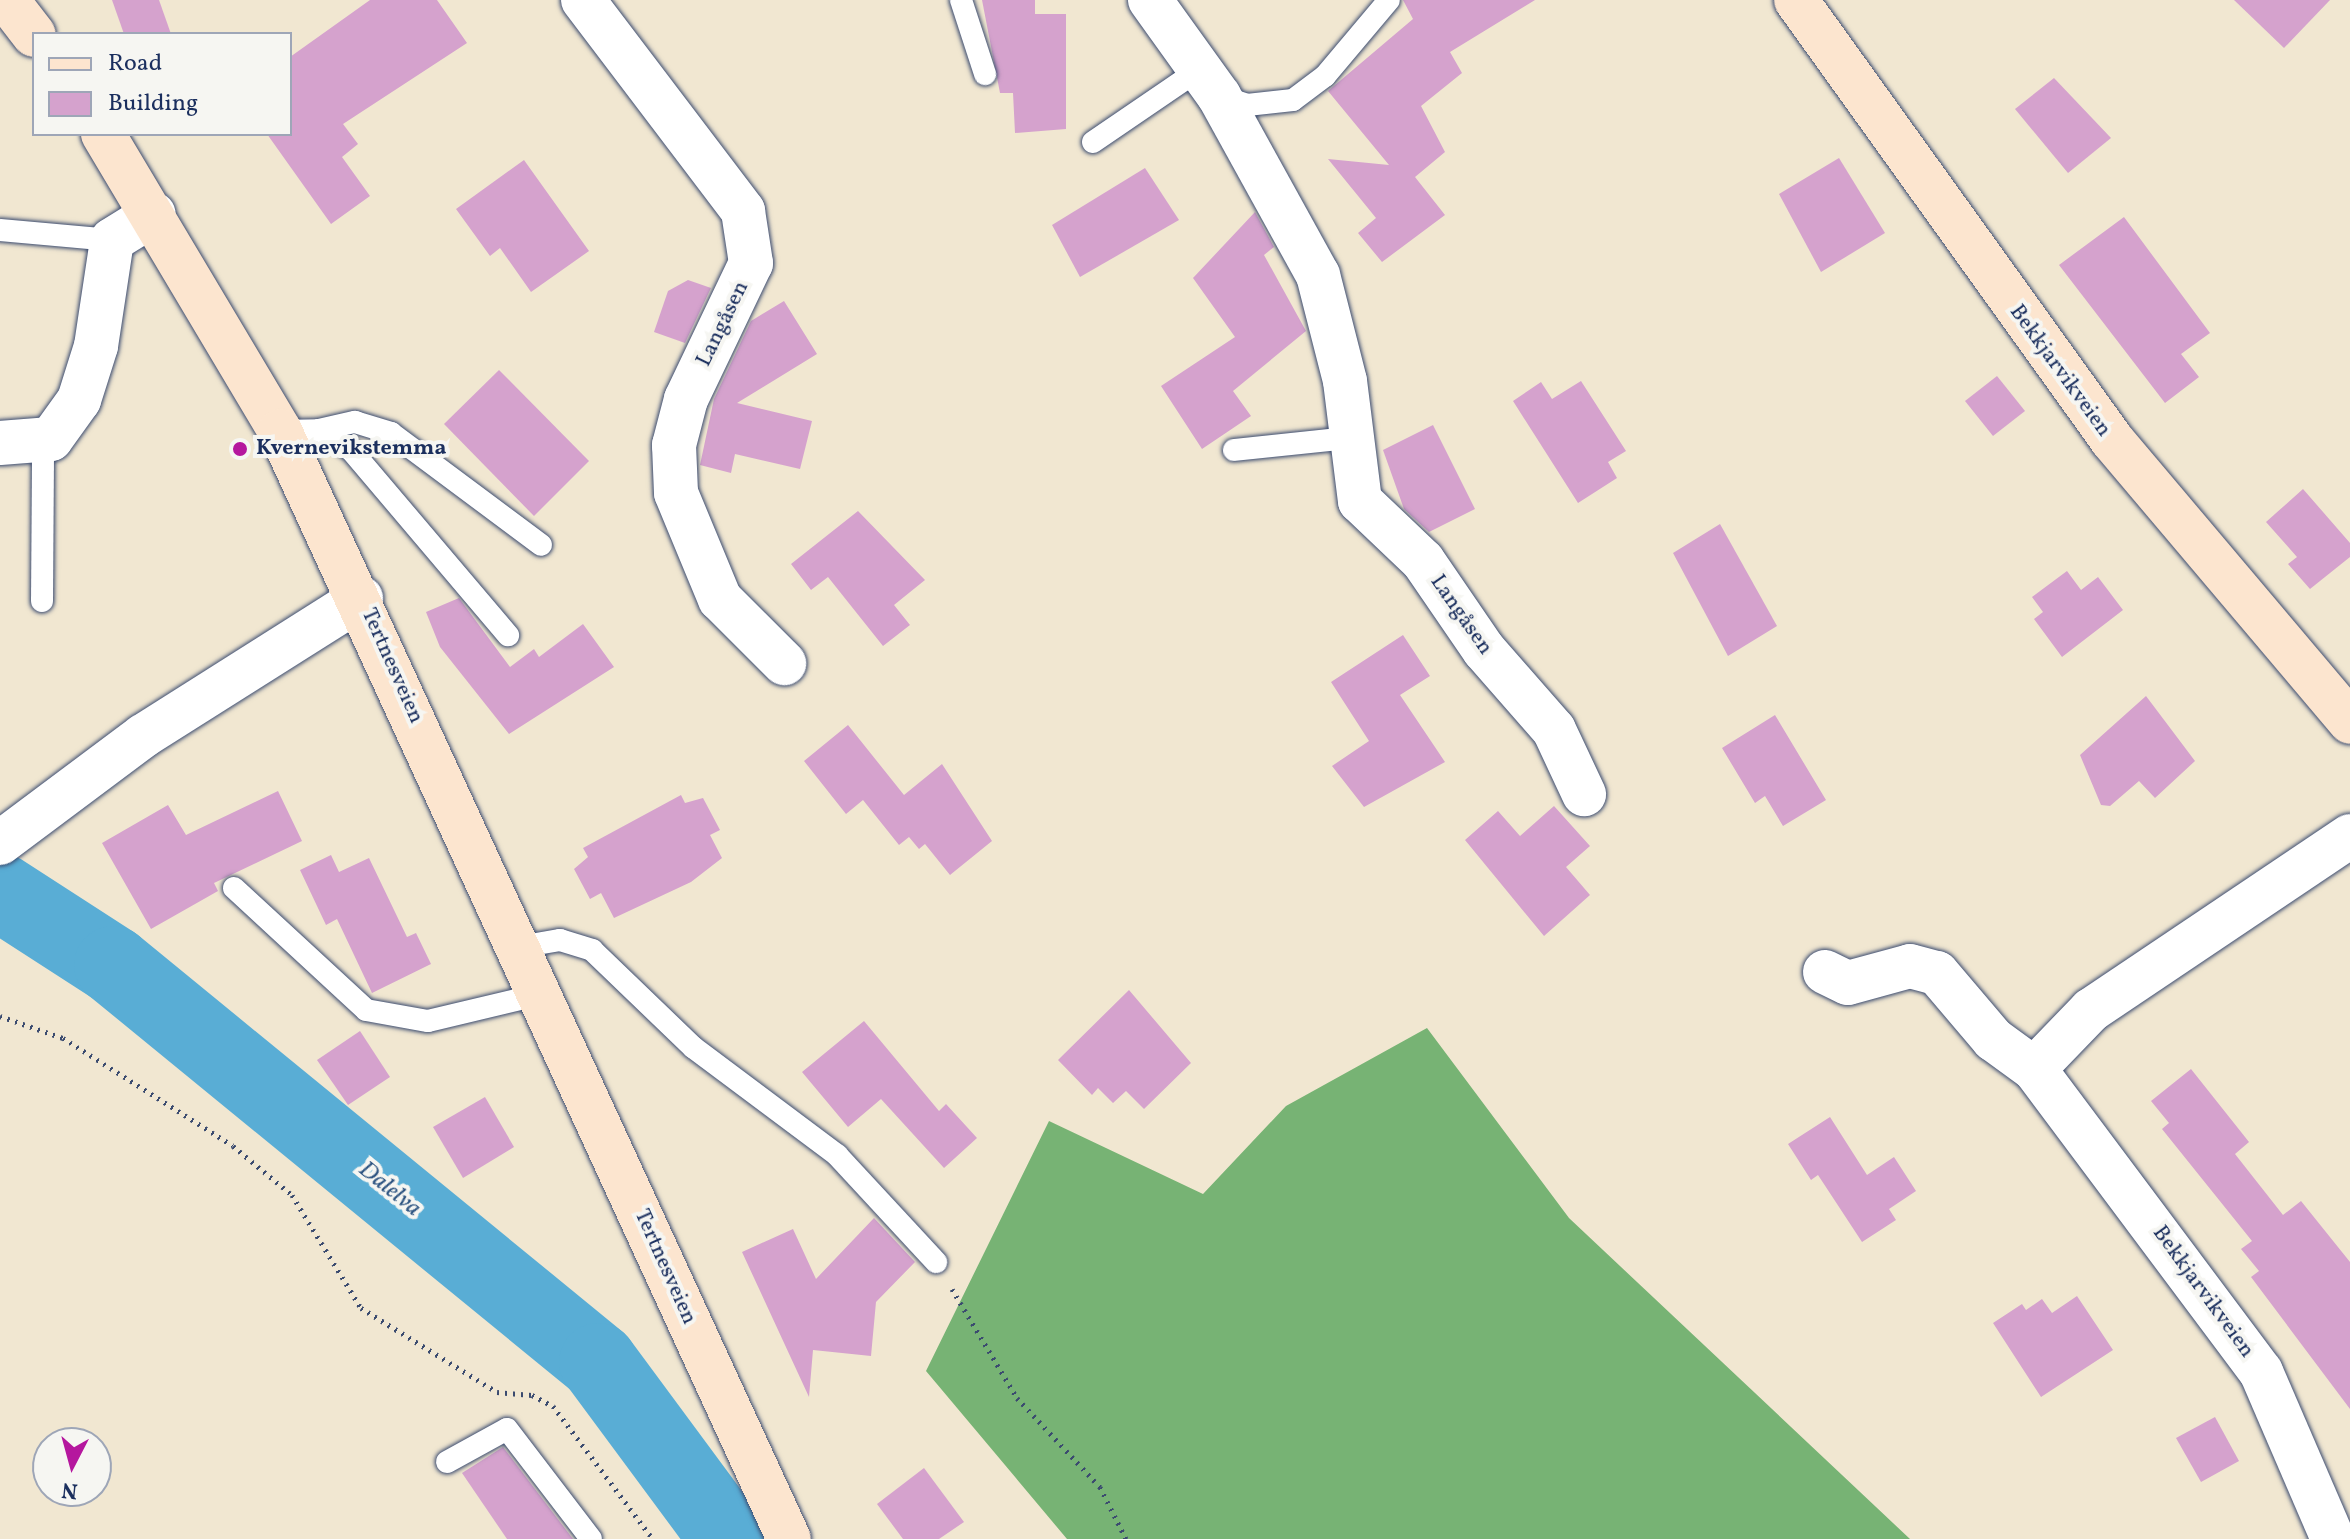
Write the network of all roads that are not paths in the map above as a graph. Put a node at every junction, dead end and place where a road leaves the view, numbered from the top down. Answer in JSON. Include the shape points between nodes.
{"nodes":[{"id":1,"x":7,"y":0,"type":"edge"},
{"id":2,"x":583,"y":0,"type":"edge"},
{"id":3,"x":961,"y":0,"type":"edge"},
{"id":4,"x":1150,"y":0,"type":"edge"},
{"id":5,"x":1389,"y":0,"type":"edge"},
{"id":6,"x":1796,"y":0,"type":"edge"},
{"id":7,"x":32,"y":32,"type":"edge"},
{"id":8,"x":985,"y":74,"type":"dead end"},
{"id":9,"x":1210,"y":83,"type":"junction"},
{"id":10,"x":104,"y":136,"type":"edge"},
{"id":11,"x":1093,"y":142,"type":"dead end"},
{"id":12,"x":154,"y":214,"type":"junction"},
{"id":13,"x":0,"y":230,"type":"edge"},
{"id":14,"x":112,"y":240,"type":"junction"},
{"id":15,"x":299,"y":431,"type":"junction"},
{"id":16,"x":1349,"y":438,"type":"junction"},
{"id":17,"x":43,"y":440,"type":"junction"},
{"id":18,"x":0,"y":443,"type":"edge"},
{"id":19,"x":1234,"y":450,"type":"dead end"},
{"id":20,"x":541,"y":545,"type":"dead end"},
{"id":21,"x":361,"y":598,"type":"junction"},
{"id":22,"x":42,"y":601,"type":"dead end"},
{"id":23,"x":508,"y":635,"type":"dead end"},
{"id":24,"x":784,"y":663,"type":"dead end"},
{"id":25,"x":2350,"y":722,"type":"edge"},
{"id":26,"x":1584,"y":794,"type":"dead end"},
{"id":27,"x":2350,"y":836,"type":"edge"},
{"id":28,"x":7,"y":838,"type":"edge"},
{"id":29,"x":234,"y":888,"type":"dead end"},
{"id":30,"x":519,"y":947,"type":"junction"},
{"id":31,"x":1825,"y":972,"type":"dead end"},
{"id":32,"x":541,"y":994,"type":"junction"},
{"id":33,"x":2034,"y":1069,"type":"junction"},
{"id":34,"x":936,"y":1262,"type":"road end"},
{"id":35,"x":447,"y":1462,"type":"dead end"},
{"id":36,"x":591,"y":1539,"type":"edge"},
{"id":37,"x":789,"y":1539,"type":"edge"},
{"id":38,"x":2333,"y":1539,"type":"edge"}],
"edges":[{"from":1,"to":7,"type":"main road"},
{"from":2,"to":24,"type":"street","name":"Langåsen","via":[[743,211],[751,263],[686,399],[674,445],[676,493],[720,599]]},
{"from":3,"to":8,"type":"lane"},
{"from":4,"to":9,"type":"street","name":"Langåsen"},
{"from":5,"to":9,"type":"lane","via":[[1325,76],[1293,100],[1247,105]]},
{"from":6,"to":25,"type":"main road","name":"Bekkjarvikveien","via":[[2112,440]]},
{"from":9,"to":11,"type":"lane"},
{"from":9,"to":16,"type":"street","name":"Langåsen","via":[[1318,275],[1345,381]]},
{"from":10,"to":12,"type":"main road","name":"Tertnesveien"},
{"from":12,"to":14,"type":"street"},
{"from":12,"to":15,"type":"main road","name":"Tertnesveien"},
{"from":13,"to":14,"type":"lane"},
{"from":14,"to":17,"type":"street","via":[[79,400]]},
{"from":15,"to":20,"type":"lane","via":[[355,422],[391,433]]},
{"from":15,"to":21,"type":"main road","name":"Tertnesveien"},
{"from":15,"to":23,"type":"lane","name":"Tertnesveien","via":[[351,450]]},
{"from":16,"to":19,"type":"lane"},
{"from":16,"to":26,"type":"street","name":"Langåsen","via":[[1360,501],[1423,561],[1484,650],[1554,730]]},
{"from":17,"to":18,"type":"street"},
{"from":17,"to":22,"type":"lane"},
{"from":21,"to":28,"type":"street","via":[[156,727]]},
{"from":21,"to":30,"type":"main road","name":"Tertnesveien"},
{"from":27,"to":33,"type":"street","via":[[2091,1010]]},
{"from":29,"to":32,"type":"lane","via":[[366,1010],[428,1021]]},
{"from":30,"to":32,"type":"main road","name":"Tertnesveien"},
{"from":30,"to":34,"type":"lane","via":[[560,940],[592,950],[694,1048],[837,1155]]},
{"from":31,"to":33,"type":"street","name":"Bekkjarvikveien","via":[[1848,983],[1910,966],[1937,973],[1993,1039]]},
{"from":32,"to":37,"type":"main road","name":"Tertnesveien"},
{"from":33,"to":38,"type":"street","name":"Bekkjarvikveien","via":[[2261,1372]]},
{"from":35,"to":36,"type":"lane","via":[[507,1429]]}]}
